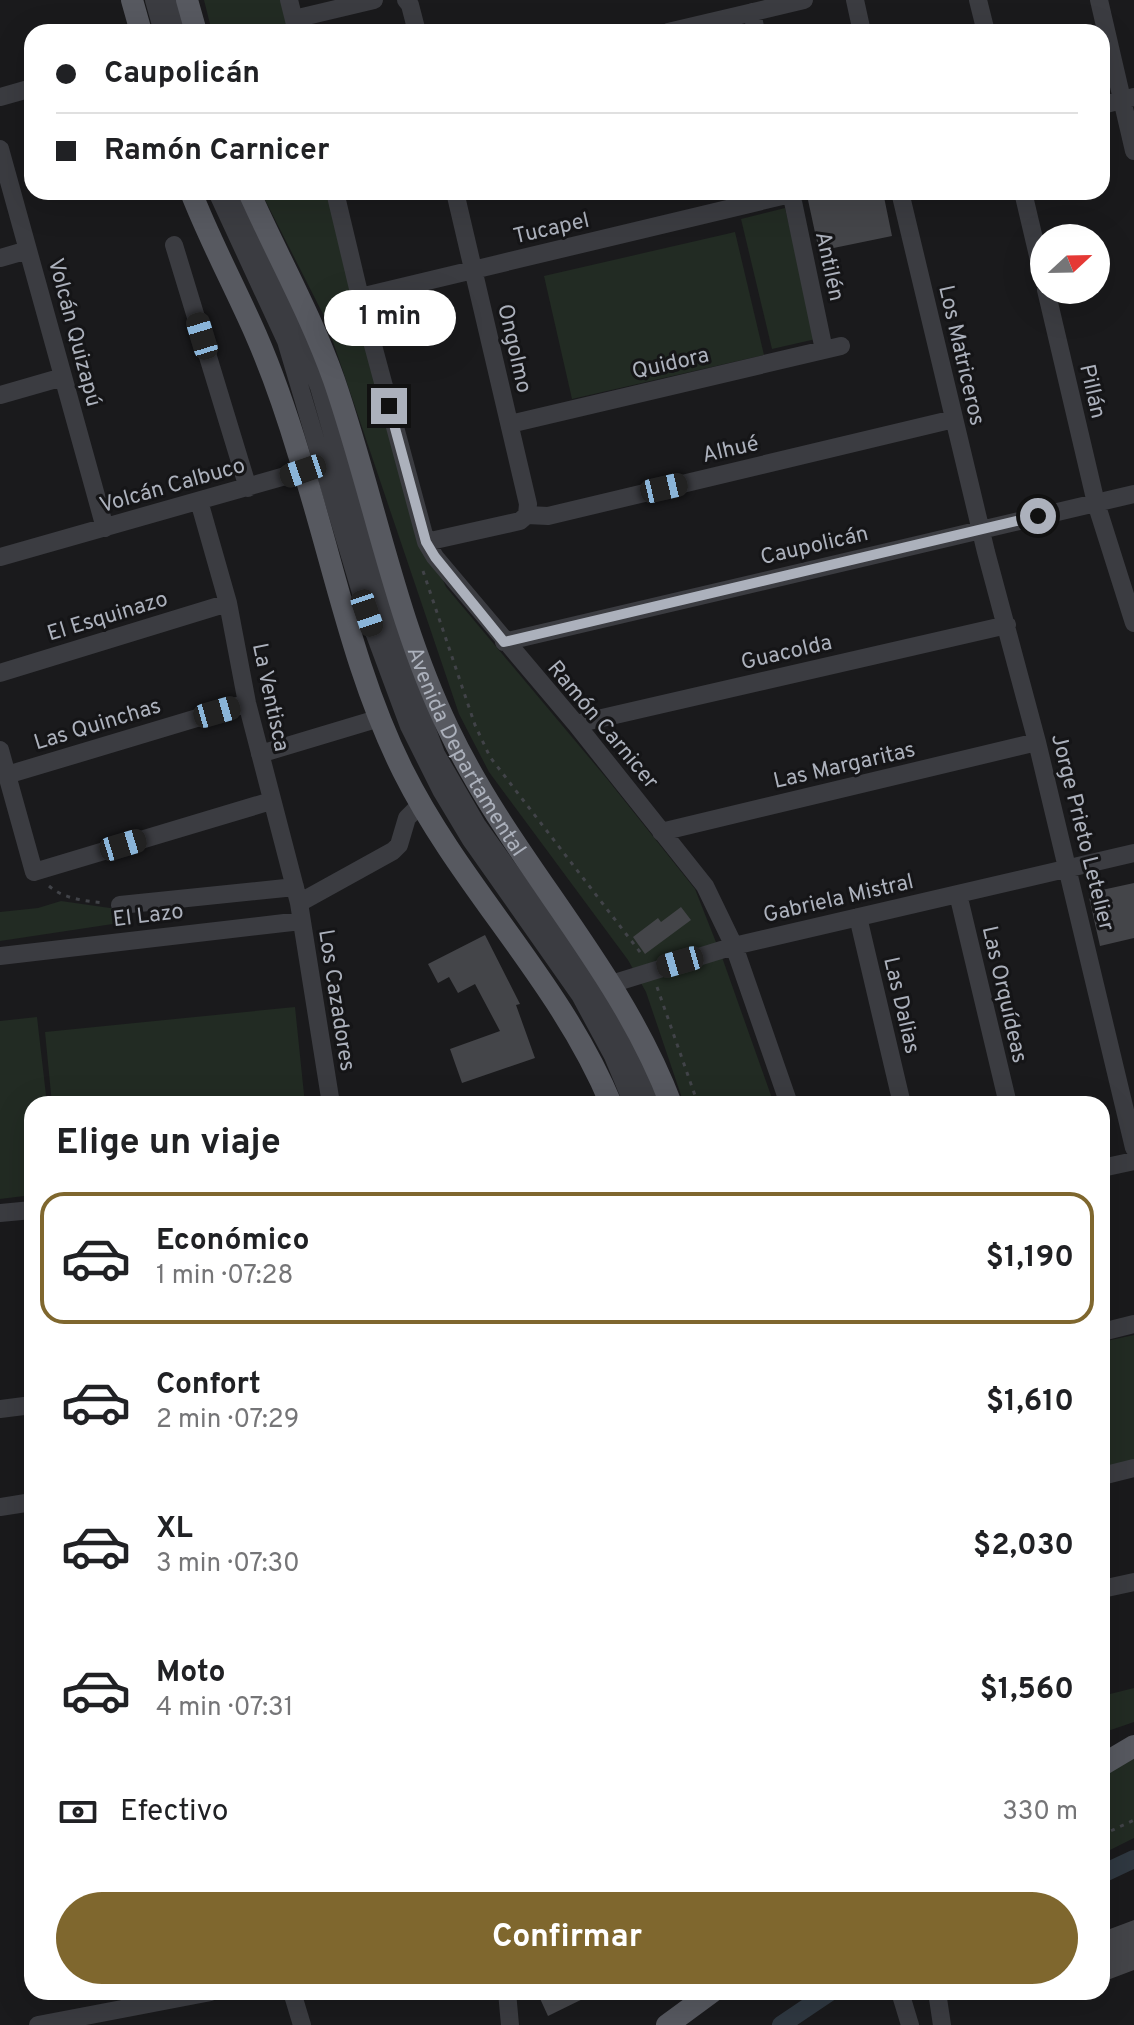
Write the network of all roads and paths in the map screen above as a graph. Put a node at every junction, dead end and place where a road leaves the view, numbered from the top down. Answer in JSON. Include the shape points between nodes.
{"nodes":[{"id":1,"x":132,"y":0,"type":"edge"},
{"id":2,"x":154,"y":0,"type":"edge"},
{"id":3,"x":170,"y":0,"type":"edge"},
{"id":4,"x":187,"y":0,"type":"edge"},
{"id":5,"x":289,"y":0,"type":"edge"},
{"id":6,"x":374,"y":0,"type":"edge"},
{"id":7,"x":406,"y":0,"type":"edge"},
{"id":8,"x":804,"y":0,"type":"edge"},
{"id":9,"x":855,"y":0,"type":"edge"},
{"id":10,"x":978,"y":0,"type":"edge"},
{"id":11,"x":1099,"y":0,"type":"edge"},
{"id":12,"x":752,"y":12,"type":"junction"},
{"id":13,"x":139,"y":24,"type":"edge"},
{"id":14,"x":161,"y":24,"type":"edge"},
{"id":15,"x":178,"y":24,"type":"edge"},
{"id":16,"x":194,"y":24,"type":"edge"},
{"id":17,"x":295,"y":24,"type":"edge"},
{"id":18,"x":298,"y":24,"type":"edge"},
{"id":19,"x":415,"y":24,"type":"edge"},
{"id":20,"x":702,"y":24,"type":"edge"},
{"id":21,"x":754,"y":24,"type":"edge"},
{"id":22,"x":860,"y":24,"type":"edge"},
{"id":23,"x":984,"y":24,"type":"edge"},
{"id":24,"x":1106,"y":24,"type":"edge"},
{"id":25,"x":1110,"y":37,"type":"edge"},
{"id":26,"x":24,"y":90,"type":"edge"},
{"id":27,"x":0,"y":97,"type":"edge"},
{"id":28,"x":1128,"y":98,"type":"edge"},
{"id":29,"x":0,"y":149,"type":"edge"},
{"id":30,"x":1134,"y":151,"type":"edge"},
{"id":31,"x":195,"y":200,"type":"edge"},
{"id":32,"x":221,"y":200,"type":"edge"},
{"id":33,"x":235,"y":200,"type":"edge"},
{"id":34,"x":253,"y":200,"type":"edge"},
{"id":35,"x":337,"y":200,"type":"edge"},
{"id":36,"x":457,"y":200,"type":"edge"},
{"id":37,"x":765,"y":200,"type":"edge"},
{"id":38,"x":796,"y":200,"type":"edge"},
{"id":39,"x":902,"y":200,"type":"edge"},
{"id":40,"x":1025,"y":200,"type":"edge"},
{"id":41,"x":1031,"y":224,"type":"edge"},
{"id":42,"x":174,"y":245,"type":"dead end"},
{"id":43,"x":28,"y":250,"type":"junction"},
{"id":44,"x":0,"y":258,"type":"edge"},
{"id":45,"x":473,"y":270,"type":"junction"},
{"id":46,"x":360,"y":297,"type":"junction"},
{"id":47,"x":1049,"y":304,"type":"edge"},
{"id":48,"x":832,"y":348,"type":"joint"},
{"id":49,"x":63,"y":377,"type":"junction"},
{"id":50,"x":0,"y":395,"type":"edge"},
{"id":51,"x":954,"y":419,"type":"junction"},
{"id":52,"x":510,"y":424,"type":"junction"},
{"id":53,"x":331,"y":463,"type":"junction"},
{"id":54,"x":248,"y":488,"type":"junction"},
{"id":55,"x":1134,"y":494,"type":"edge"},
{"id":56,"x":199,"y":501,"type":"junction"},
{"id":57,"x":1096,"y":503,"type":"junction"},
{"id":58,"x":527,"y":515,"type":"junction"},
{"id":59,"x":105,"y":528,"type":"junction"},
{"id":60,"x":980,"y":529,"type":"junction"},
{"id":61,"x":426,"y":542,"type":"junction"},
{"id":62,"x":0,"y":557,"type":"edge"},
{"id":63,"x":421,"y":563,"type":"dead end"},
{"id":64,"x":228,"y":603,"type":"junction"},
{"id":65,"x":1134,"y":623,"type":"edge"},
{"id":66,"x":1007,"y":625,"type":"junction"},
{"id":67,"x":504,"y":642,"type":"junction"},
{"id":68,"x":0,"y":673,"type":"edge"},
{"id":69,"x":247,"y":703,"type":"junction"},
{"id":70,"x":380,"y":718,"type":"junction"},
{"id":71,"x":576,"y":724,"type":"junction"},
{"id":72,"x":1037,"y":742,"type":"junction"},
{"id":73,"x":0,"y":750,"type":"edge"},
{"id":74,"x":260,"y":754,"type":"junction"},
{"id":75,"x":7,"y":775,"type":"junction"},
{"id":76,"x":271,"y":801,"type":"junction"},
{"id":77,"x":421,"y":804,"type":"junction"},
{"id":78,"x":661,"y":832,"type":"junction"},
{"id":79,"x":1134,"y":853,"type":"edge"},
{"id":80,"x":1068,"y":869,"type":"junction"},
{"id":81,"x":34,"y":872,"type":"junction"},
{"id":82,"x":958,"y":894,"type":"junction"},
{"id":83,"x":298,"y":904,"type":"junction"},
{"id":84,"x":120,"y":905,"type":"joint"},
{"id":85,"x":858,"y":917,"type":"junction"},
{"id":86,"x":734,"y":946,"type":"junction"},
{"id":87,"x":0,"y":956,"type":"edge"},
{"id":88,"x":653,"y":970,"type":"junction"},
{"id":89,"x":595,"y":989,"type":"junction"},
{"id":90,"x":558,"y":1003,"type":"junction"},
{"id":91,"x":330,"y":1096,"type":"edge"},
{"id":92,"x":607,"y":1096,"type":"edge"},
{"id":93,"x":630,"y":1096,"type":"edge"},
{"id":94,"x":647,"y":1096,"type":"edge"},
{"id":95,"x":668,"y":1096,"type":"edge"},
{"id":96,"x":695,"y":1096,"type":"edge"},
{"id":97,"x":786,"y":1096,"type":"edge"},
{"id":98,"x":900,"y":1096,"type":"edge"},
{"id":99,"x":1006,"y":1096,"type":"edge"},
{"id":100,"x":1134,"y":1148,"type":"edge"},
{"id":101,"x":1134,"y":1161,"type":"edge"},
{"id":102,"x":1110,"y":1166,"type":"edge"},
{"id":103,"x":24,"y":1211,"type":"edge"},
{"id":104,"x":0,"y":1213,"type":"edge"},
{"id":105,"x":1134,"y":1324,"type":"edge"},
{"id":106,"x":1110,"y":1330,"type":"edge"},
{"id":107,"x":24,"y":1406,"type":"edge"},
{"id":108,"x":0,"y":1409,"type":"edge"},
{"id":109,"x":1134,"y":1468,"type":"edge"},
{"id":110,"x":1110,"y":1474,"type":"edge"},
{"id":111,"x":0,"y":1507,"type":"edge"},
{"id":112,"x":24,"y":1508,"type":"edge"},
{"id":113,"x":1134,"y":1582,"type":"edge"},
{"id":114,"x":1110,"y":1587,"type":"edge"},
{"id":115,"x":1134,"y":1746,"type":"edge"},
{"id":116,"x":1110,"y":1758,"type":"edge"},
{"id":117,"x":1134,"y":1820,"type":"edge"},
{"id":118,"x":1110,"y":1831,"type":"edge"},
{"id":119,"x":170,"y":2000,"type":"edge"},
{"id":120,"x":294,"y":2000,"type":"edge"},
{"id":121,"x":508,"y":2000,"type":"edge"},
{"id":122,"x":700,"y":2000,"type":"edge"},
{"id":123,"x":902,"y":2000,"type":"edge"},
{"id":124,"x":938,"y":2000,"type":"edge"},
{"id":125,"x":907,"y":2024,"type":"edge"},
{"id":126,"x":41,"y":2025,"type":"edge"},
{"id":127,"x":302,"y":2025,"type":"edge"},
{"id":128,"x":510,"y":2025,"type":"edge"},
{"id":129,"x":667,"y":2025,"type":"edge"},
{"id":130,"x":942,"y":2025,"type":"edge"}],
"edges":[{"from":1,"to":13,"type":"main road"},
{"from":2,"to":14,"type":"street"},
{"from":3,"to":15,"type":"street"},
{"from":4,"to":16,"type":"main road"},
{"from":5,"to":17,"type":"street"},
{"from":6,"to":18,"type":"street"},
{"from":7,"to":19,"type":"street"},
{"from":8,"to":12,"type":"street"},
{"from":9,"to":22,"type":"street"},
{"from":10,"to":23,"type":"street"},
{"from":11,"to":24,"type":"street"},
{"from":12,"to":20,"type":"street"},
{"from":12,"to":21,"type":"street"},
{"from":25,"to":28,"type":"street"},
{"from":26,"to":27,"type":"street"},
{"from":28,"to":30,"type":"street"},
{"from":29,"to":43,"type":"street","name":"Volcán Quizapú"},
{"from":31,"to":53,"type":"main road","name":"Avenida Departamental","via":[[267,360]]},
{"from":32,"to":53,"type":"street","via":[[286,341]]},
{"from":33,"to":53,"type":"street","via":[[307,354]]},
{"from":34,"to":53,"type":"main road","name":"Avenida Departamental","via":[[322,347]]},
{"from":35,"to":46,"type":"street","name":"Ramón Carnicer"},
{"from":36,"to":45,"type":"street","name":"Ongolmo"},
{"from":37,"to":45,"type":"street","name":"Tucapel"},
{"from":38,"to":48,"type":"street","name":"Antilén"},
{"from":39,"to":51,"type":"street","name":"Los Matriceros"},
{"from":40,"to":41,"type":"street"},
{"from":42,"to":54,"type":"street"},
{"from":43,"to":44,"type":"street"},
{"from":43,"to":49,"type":"street","name":"Volcán Quizapú"},
{"from":45,"to":46,"type":"street","name":"Tucapel"},
{"from":45,"to":52,"type":"street","name":"Ongolmo"},
{"from":46,"to":61,"type":"street","name":"Ramón Carnicer"},
{"from":47,"to":57,"type":"street","name":"Pillán"},
{"from":48,"to":52,"type":"street","name":"Quidora"},
{"from":49,"to":50,"type":"street"},
{"from":49,"to":59,"type":"street","name":"Volcán Quizapú"},
{"from":51,"to":58,"type":"street","name":"Alhué","via":[[548,516]]},
{"from":51,"to":60,"type":"street","name":"Los Matriceros"},
{"from":52,"to":58,"type":"street","name":"Ongolmo"},
{"from":53,"to":54,"type":"street","name":"Volcán Calbuco"},
{"from":53,"to":70,"type":"main road","name":"Avenida Departamental","via":[[347,624]]},
{"from":53,"to":89,"type":"main road","name":"Avenida Departamental","via":[[450,733]]},
{"from":53,"to":89,"type":"street","via":[[367,613],[409,726],[441,790],[471,840]]},
{"from":54,"to":56,"type":"street","name":"Volcán Calbuco"},
{"from":55,"to":57,"type":"street","name":"Caupolicán"},
{"from":56,"to":59,"type":"street","name":"Volcán Calbuco"},
{"from":56,"to":64,"type":"street","name":"La Ventisca"},
{"from":57,"to":60,"type":"street","name":"Caupolicán"},
{"from":57,"to":65,"type":"street","name":"Pillán"},
{"from":58,"to":61,"type":"street","name":"Alhué"},
{"from":59,"to":62,"type":"street","name":"Volcán Calbuco"},
{"from":60,"to":66,"type":"street","name":"Jorge Prieto Letelier"},
{"from":60,"to":67,"type":"street","name":"Caupolicán"},
{"from":61,"to":67,"type":"street","name":"Ramón Carnicer"},
{"from":63,"to":88,"type":"path","via":[[490,757]]},
{"from":64,"to":68,"type":"street","name":"El Esquinazo"},
{"from":64,"to":69,"type":"street","name":"La Ventisca"},
{"from":66,"to":71,"type":"street","name":"Guacolda"},
{"from":66,"to":72,"type":"street","name":"Jorge Prieto Letelier"},
{"from":67,"to":71,"type":"street","name":"Ramón Carnicer"},
{"from":69,"to":74,"type":"street","name":"La Ventisca"},
{"from":69,"to":75,"type":"street","name":"Las Quinchas"},
{"from":70,"to":74,"type":"street"},
{"from":70,"to":77,"type":"main road","name":"Avenida Departamental"},
{"from":71,"to":78,"type":"street","name":"Ramón Carnicer"},
{"from":72,"to":78,"type":"street","name":"Las Margaritas"},
{"from":72,"to":80,"type":"street","name":"Jorge Prieto Letelier"},
{"from":73,"to":75,"type":"street"},
{"from":74,"to":76,"type":"street","name":"La Ventisca"},
{"from":75,"to":81,"type":"street"},
{"from":76,"to":81,"type":"street"},
{"from":76,"to":83,"type":"street","name":"La Ventisca"},
{"from":77,"to":83,"type":"street","name":"El Lazo","via":[[407,818],[393,851]]},
{"from":77,"to":90,"type":"main road","name":"Avenida Departamental"},
{"from":78,"to":86,"type":"street","name":"Ramón Carnicer","via":[[705,886]]},
{"from":79,"to":80,"type":"street","name":"Gabriela Mistral"},
{"from":80,"to":82,"type":"street","name":"Gabriela Mistral"},
{"from":80,"to":100,"type":"street","name":"Jorge Prieto Letelier"},
{"from":81,"to":84,"type":"path","via":[[56,893]]},
{"from":82,"to":85,"type":"street","name":"Gabriela Mistral"},
{"from":82,"to":99,"type":"street","name":"Las Orquídeas"},
{"from":83,"to":84,"type":"street"},
{"from":83,"to":87,"type":"street","name":"El Lazo"},
{"from":83,"to":91,"type":"street","name":"Los Cazadores"},
{"from":85,"to":86,"type":"street","name":"Gabriela Mistral"},
{"from":85,"to":98,"type":"street","name":"Las Dalias"},
{"from":86,"to":88,"type":"street","name":"Gabriela Mistral"},
{"from":86,"to":97,"type":"street","name":"Ramón Carnicer"},
{"from":88,"to":89,"type":"street","name":"Gabriela Mistral"},
{"from":88,"to":96,"type":"path"},
{"from":89,"to":90,"type":"street","name":"Gabriela Mistral"},
{"from":89,"to":93,"type":"street"},
{"from":89,"to":94,"type":"street"},
{"from":89,"to":95,"type":"main road","name":"Avenida Departamental","via":[[648,1047]]},
{"from":90,"to":92,"type":"main road","name":"Avenida Departamental"},
{"from":101,"to":102,"type":"street"},
{"from":103,"to":104,"type":"street"},
{"from":105,"to":106,"type":"street"},
{"from":107,"to":108,"type":"street"},
{"from":109,"to":110,"type":"street"},
{"from":111,"to":112,"type":"street"},
{"from":113,"to":114,"type":"street"},
{"from":115,"to":116,"type":"main road"},
{"from":117,"to":118,"type":"path"},
{"from":119,"to":126,"type":"street"},
{"from":120,"to":127,"type":"street"},
{"from":121,"to":128,"type":"street"},
{"from":122,"to":129,"type":"main road"},
{"from":123,"to":125,"type":"street"},
{"from":124,"to":130,"type":"street"}]}
